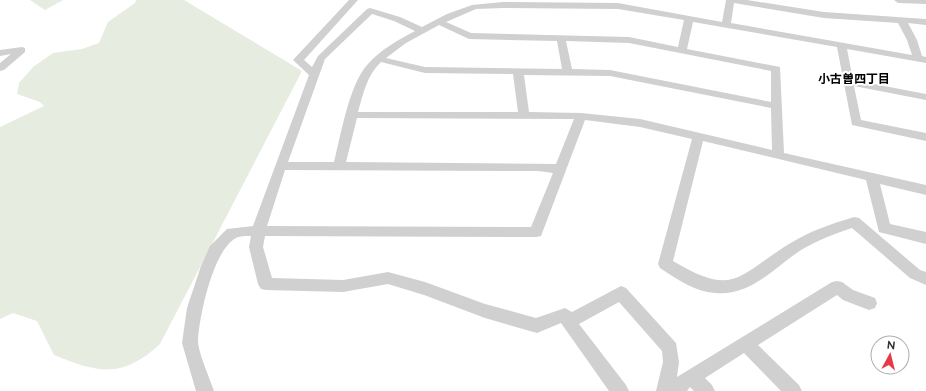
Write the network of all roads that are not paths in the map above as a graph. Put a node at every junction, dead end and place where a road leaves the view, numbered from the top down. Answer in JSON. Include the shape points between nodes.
{"nodes":[{"id":1,"x":354,"y":0,"type":"edge"},
{"id":2,"x":464,"y":0,"type":"edge"},
{"id":3,"x":644,"y":0,"type":"edge"},
{"id":4,"x":730,"y":0,"type":"edge"},
{"id":5,"x":898,"y":0,"type":"edge"},
{"id":6,"x":926,"y":1,"type":"edge"},
{"id":7,"x":475,"y":7,"type":"junction"},
{"id":8,"x":650,"y":11,"type":"junction"},
{"id":9,"x":689,"y":18,"type":"junction"},
{"id":10,"x":902,"y":21,"type":"junction"},
{"id":11,"x":440,"y":22,"type":"junction"},
{"id":12,"x":926,"y":22,"type":"edge"},
{"id":13,"x":726,"y":25,"type":"junction"},
{"id":14,"x":422,"y":31,"type":"junction"},
{"id":15,"x":561,"y":37,"type":"junction"},
{"id":16,"x":841,"y":45,"type":"junction"},
{"id":17,"x":682,"y":50,"type":"junction"},
{"id":18,"x":0,"y":53,"type":"edge"},
{"id":19,"x":379,"y":59,"type":"junction"},
{"id":20,"x":922,"y":60,"type":"edge"},
{"id":21,"x":0,"y":68,"type":"edge"},
{"id":22,"x":518,"y":71,"type":"junction"},
{"id":23,"x":567,"y":71,"type":"junction"},
{"id":24,"x":314,"y":74,"type":"junction"},
{"id":25,"x":848,"y":82,"type":"junction"},
{"id":26,"x":926,"y":97,"type":"edge"},
{"id":27,"x":777,"y":106,"type":"junction"},
{"id":28,"x":352,"y":115,"type":"junction"},
{"id":29,"x":524,"y":116,"type":"junction"},
{"id":30,"x":581,"y":116,"type":"junction"},
{"id":31,"x":698,"y":136,"type":"junction"},
{"id":32,"x":926,"y":137,"type":"edge"},
{"id":33,"x":778,"y":155,"type":"junction"},
{"id":34,"x":282,"y":166,"type":"junction"},
{"id":35,"x":339,"y":166,"type":"junction"},
{"id":36,"x":560,"y":169,"type":"junction"},
{"id":37,"x":872,"y":178,"type":"junction"},
{"id":38,"x":926,"y":190,"type":"edge"},
{"id":39,"x":259,"y":231,"type":"junction"},
{"id":40,"x":926,"y":238,"type":"edge"},
{"id":41,"x":926,"y":279,"type":"edge"},
{"id":42,"x":869,"y":303,"type":"dead end"},
{"id":43,"x":568,"y":322,"type":"junction"},
{"id":44,"x":746,"y":344,"type":"junction"},
{"id":45,"x":692,"y":376,"type":"junction"},
{"id":46,"x":205,"y":391,"type":"edge"},
{"id":47,"x":620,"y":391,"type":"edge"},
{"id":48,"x":665,"y":391,"type":"edge"},
{"id":49,"x":677,"y":391,"type":"edge"},
{"id":50,"x":706,"y":391,"type":"edge"},
{"id":51,"x":793,"y":391,"type":"edge"}],
"edges":[{"from":1,"to":24,"type":"street","via":[[298,60]]},
{"from":2,"to":7,"type":"street"},
{"from":3,"to":8,"type":"street"},
{"from":4,"to":10,"type":"street","via":[[824,15]]},
{"from":4,"to":13,"type":"street"},
{"from":5,"to":6,"type":"street"},
{"from":7,"to":8,"type":"street","via":[[618,6]]},
{"from":7,"to":11,"type":"street"},
{"from":8,"to":9,"type":"street"},
{"from":9,"to":13,"type":"street"},
{"from":9,"to":17,"type":"street"},
{"from":10,"to":12,"type":"street"},
{"from":10,"to":20,"type":"street"},
{"from":11,"to":14,"type":"street"},
{"from":11,"to":15,"type":"street","via":[[469,36]]},
{"from":13,"to":16,"type":"street"},
{"from":14,"to":19,"type":"street","via":[[392,48]]},
{"from":14,"to":24,"type":"street","via":[[397,19],[370,11],[320,58]]},
{"from":15,"to":17,"type":"street","via":[[629,40]]},
{"from":15,"to":23,"type":"street"},
{"from":16,"to":20,"type":"street"},
{"from":16,"to":25,"type":"street"},
{"from":17,"to":27,"type":"street","via":[[776,69]]},
{"from":18,"to":21,"type":"street","via":[[22,50]]},
{"from":19,"to":22,"type":"street","via":[[425,70]]},
{"from":19,"to":28,"type":"street","via":[[371,66],[359,88]]},
{"from":22,"to":23,"type":"street"},
{"from":22,"to":29,"type":"street"},
{"from":23,"to":27,"type":"street","via":[[639,77]]},
{"from":24,"to":34,"type":"street"},
{"from":25,"to":26,"type":"street"},
{"from":25,"to":32,"type":"street","via":[[856,122]]},
{"from":27,"to":33,"type":"street"},
{"from":28,"to":29,"type":"street"},
{"from":28,"to":35,"type":"street"},
{"from":29,"to":30,"type":"street"},
{"from":30,"to":31,"type":"street","via":[[612,118]]},
{"from":30,"to":36,"type":"street"},
{"from":31,"to":33,"type":"street"},
{"from":31,"to":41,"type":"street","via":[[665,264],[703,285],[728,287],[752,278],[811,238],[854,222],[915,274]]},
{"from":33,"to":37,"type":"street"},
{"from":34,"to":35,"type":"street"},
{"from":34,"to":39,"type":"street"},
{"from":35,"to":36,"type":"street"},
{"from":36,"to":39,"type":"street","via":[[536,232]]},
{"from":37,"to":38,"type":"street"},
{"from":37,"to":40,"type":"street","via":[[884,228]]},
{"from":39,"to":43,"type":"street","via":[[256,247],[266,284],[344,286],[388,278],[537,326],[565,315]]},
{"from":39,"to":46,"type":"street","via":[[232,233],[215,250],[208,266],[195,308],[190,343]]},
{"from":42,"to":44,"type":"street","via":[[837,288]]},
{"from":43,"to":47,"type":"street"},
{"from":43,"to":48,"type":"street","via":[[621,293],[670,348],[671,362]]},
{"from":44,"to":45,"type":"street"},
{"from":44,"to":51,"type":"street"},
{"from":45,"to":49,"type":"street","via":[[684,381]]},
{"from":45,"to":50,"type":"street"}]}
